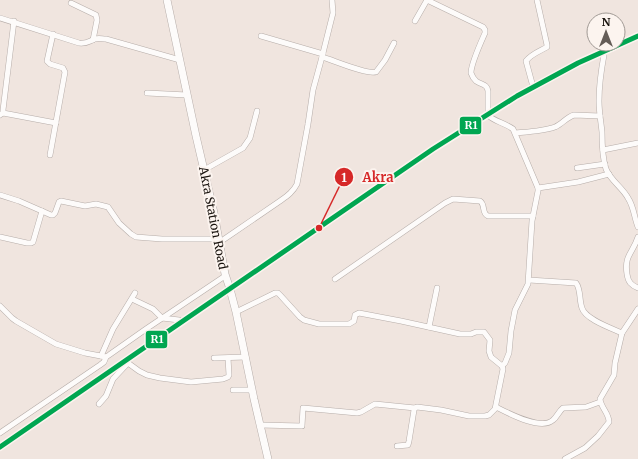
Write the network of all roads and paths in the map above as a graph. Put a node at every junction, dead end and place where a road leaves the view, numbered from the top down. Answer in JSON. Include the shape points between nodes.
{"nodes":[{"id":1,"x":167,"y":0,"type":"edge"},
{"id":2,"x":332,"y":0,"type":"edge"},
{"id":3,"x":427,"y":0,"type":"edge"},
{"id":4,"x":537,"y":0,"type":"edge"},
{"id":5,"x":71,"y":4,"type":"dead end"},
{"id":6,"x":0,"y":18,"type":"edge"},
{"id":7,"x":415,"y":21,"type":"dead end"},
{"id":8,"x":14,"y":22,"type":"junction"},
{"id":9,"x":53,"y":34,"type":"junction"},
{"id":10,"x":261,"y":36,"type":"dead end"},
{"id":11,"x":93,"y":40,"type":"junction"},
{"id":12,"x":394,"y":43,"type":"dead end"},
{"id":13,"x":323,"y":55,"type":"junction"},
{"id":14,"x":604,"y":55,"type":"dead end"},
{"id":15,"x":180,"y":60,"type":"junction"},
{"id":16,"x":532,"y":83,"type":"dead end"},
{"id":17,"x":147,"y":92,"type":"dead end"},
{"id":18,"x":187,"y":95,"type":"junction"},
{"id":19,"x":256,"y":111,"type":"dead end"},
{"id":20,"x":1,"y":114,"type":"edge"},
{"id":21,"x":600,"y":116,"type":"junction"},
{"id":22,"x":56,"y":123,"type":"junction"},
{"id":23,"x":516,"y":133,"type":"junction"},
{"id":24,"x":638,"y":142,"type":"edge"},
{"id":25,"x":603,"y":150,"type":"junction"},
{"id":26,"x":50,"y":155,"type":"dead end"},
{"id":27,"x":605,"y":164,"type":"junction"},
{"id":28,"x":577,"y":168,"type":"dead end"},
{"id":29,"x":204,"y":170,"type":"junction"},
{"id":30,"x":609,"y":174,"type":"junction"},
{"id":31,"x":538,"y":188,"type":"junction"},
{"id":32,"x":0,"y":195,"type":"edge"},
{"id":33,"x":42,"y":211,"type":"junction"},
{"id":34,"x":533,"y":216,"type":"junction"},
{"id":35,"x":638,"y":227,"type":"edge"},
{"id":36,"x":0,"y":237,"type":"edge"},
{"id":37,"x":638,"y":237,"type":"edge"},
{"id":38,"x":219,"y":241,"type":"junction"},
{"id":39,"x":225,"y":276,"type":"junction"},
{"id":40,"x":334,"y":279,"type":"dead end"},
{"id":41,"x":529,"y":280,"type":"junction"},
{"id":42,"x":437,"y":288,"type":"dead end"},
{"id":43,"x":638,"y":288,"type":"edge"},
{"id":44,"x":135,"y":293,"type":"dead end"},
{"id":45,"x":132,"y":299,"type":"junction"},
{"id":46,"x":0,"y":306,"type":"edge"},
{"id":47,"x":638,"y":309,"type":"edge"},
{"id":48,"x":236,"y":312,"type":"junction"},
{"id":49,"x":162,"y":318,"type":"junction"},
{"id":50,"x":179,"y":320,"type":"dead end"},
{"id":51,"x":429,"y":327,"type":"junction"},
{"id":52,"x":622,"y":333,"type":"junction"},
{"id":53,"x":103,"y":356,"type":"junction"},
{"id":54,"x":246,"y":357,"type":"junction"},
{"id":55,"x":214,"y":358,"type":"dead end"},
{"id":56,"x":228,"y":358,"type":"junction"},
{"id":57,"x":502,"y":366,"type":"junction"},
{"id":58,"x":233,"y":390,"type":"dead end"},
{"id":59,"x":252,"y":390,"type":"junction"},
{"id":60,"x":600,"y":402,"type":"junction"},
{"id":61,"x":99,"y":404,"type":"dead end"},
{"id":62,"x":496,"y":407,"type":"junction"},
{"id":63,"x":415,"y":408,"type":"junction"},
{"id":64,"x":260,"y":425,"type":"junction"},
{"id":65,"x":0,"y":433,"type":"edge"},
{"id":66,"x":397,"y":446,"type":"dead end"},
{"id":67,"x":268,"y":459,"type":"edge"},
{"id":68,"x":565,"y":459,"type":"edge"}],
"edges":[{"from":1,"to":15,"type":"main road","name":"Akra Station Road"},
{"from":2,"to":13,"type":"street","via":[[332,13]]},
{"from":3,"to":7,"type":"street"},
{"from":3,"to":23,"type":"street","via":[[483,27],[485,33],[471,74],[476,81],[487,87],[488,115],[491,119],[507,125]]},
{"from":4,"to":16,"type":"street","via":[[547,47],[526,61]]},
{"from":5,"to":11,"type":"street","via":[[96,15]]},
{"from":6,"to":8,"type":"street"},
{"from":8,"to":9,"type":"street"},
{"from":8,"to":20,"type":"street"},
{"from":9,"to":11,"type":"street","via":[[83,43]]},
{"from":9,"to":22,"type":"street","via":[[47,61],[63,68],[65,72]]},
{"from":10,"to":13,"type":"street"},
{"from":11,"to":15,"type":"street","via":[[106,39]]},
{"from":12,"to":13,"type":"street","via":[[374,73]]},
{"from":13,"to":38,"type":"street","via":[[313,90],[295,188],[280,201]]},
{"from":14,"to":21,"type":"street","via":[[600,85]]},
{"from":15,"to":18,"type":"main road","name":"Akra Station Road"},
{"from":17,"to":18,"type":"street"},
{"from":18,"to":29,"type":"main road","name":"Akra Station Road"},
{"from":19,"to":29,"type":"street","via":[[250,138],[243,148]]},
{"from":20,"to":22,"type":"street"},
{"from":21,"to":23,"type":"street","via":[[574,115],[551,128]]},
{"from":21,"to":25,"type":"street"},
{"from":22,"to":26,"type":"street"},
{"from":23,"to":31,"type":"street"},
{"from":24,"to":25,"type":"street"},
{"from":25,"to":27,"type":"street"},
{"from":27,"to":28,"type":"street"},
{"from":27,"to":30,"type":"street"},
{"from":29,"to":38,"type":"main road","name":"Akra Station Road"},
{"from":30,"to":31,"type":"street"},
{"from":30,"to":35,"type":"street","via":[[629,198]]},
{"from":31,"to":34,"type":"street"},
{"from":32,"to":33,"type":"street"},
{"from":33,"to":36,"type":"street","via":[[33,242]]},
{"from":33,"to":38,"type":"street","via":[[53,215],[61,201],[85,206],[96,204],[108,207],[118,223],[136,237]]},
{"from":34,"to":40,"type":"street","via":[[488,216],[480,201],[453,200]]},
{"from":34,"to":41,"type":"street"},
{"from":37,"to":43,"type":"street","via":[[626,266],[629,282]]},
{"from":38,"to":39,"type":"main road","name":"Akra Station Road"},
{"from":39,"to":48,"type":"main road","name":"Akra Station Road"},
{"from":39,"to":49,"type":"street"},
{"from":41,"to":52,"type":"street","via":[[576,283],[584,312],[591,319]]},
{"from":41,"to":57,"type":"street","via":[[515,310],[509,353]]},
{"from":42,"to":51,"type":"street"},
{"from":44,"to":45,"type":"street"},
{"from":45,"to":49,"type":"street","via":[[153,309]]},
{"from":45,"to":53,"type":"street","via":[[113,329]]},
{"from":46,"to":53,"type":"street","via":[[16,321],[56,344],[85,354]]},
{"from":47,"to":52,"type":"street"},
{"from":48,"to":51,"type":"street","via":[[278,293],[300,317],[319,324],[349,324],[359,313]]},
{"from":48,"to":54,"type":"main road","name":"Akra Station Road"},
{"from":49,"to":50,"type":"street"},
{"from":49,"to":53,"type":"street","via":[[109,355]]},
{"from":51,"to":57,"type":"street","via":[[460,334],[484,332],[490,340],[491,357]]},
{"from":52,"to":60,"type":"street","via":[[614,375]]},
{"from":53,"to":65,"type":"street","via":[[104,362],[100,365]]},
{"from":54,"to":56,"type":"street"},
{"from":54,"to":59,"type":"main road","name":"Akra Station Road"},
{"from":55,"to":56,"type":"street"},
{"from":56,"to":61,"type":"street","via":[[228,377],[191,382],[147,375],[128,363],[113,379],[106,396]]},
{"from":57,"to":62,"type":"street"},
{"from":58,"to":59,"type":"street"},
{"from":59,"to":64,"type":"main road","name":"Akra Station Road"},
{"from":60,"to":62,"type":"street","via":[[586,407],[563,408],[554,420],[545,424],[522,419]]},
{"from":60,"to":68,"type":"street","via":[[609,416],[609,422],[585,448]]},
{"from":62,"to":63,"type":"street","via":[[489,415],[480,416]]},
{"from":63,"to":64,"type":"street","via":[[375,404],[357,413],[303,408],[302,426]]},
{"from":63,"to":66,"type":"street","via":[[410,441],[408,445]]},
{"from":64,"to":67,"type":"main road","name":"Akra Station Road"}]}
